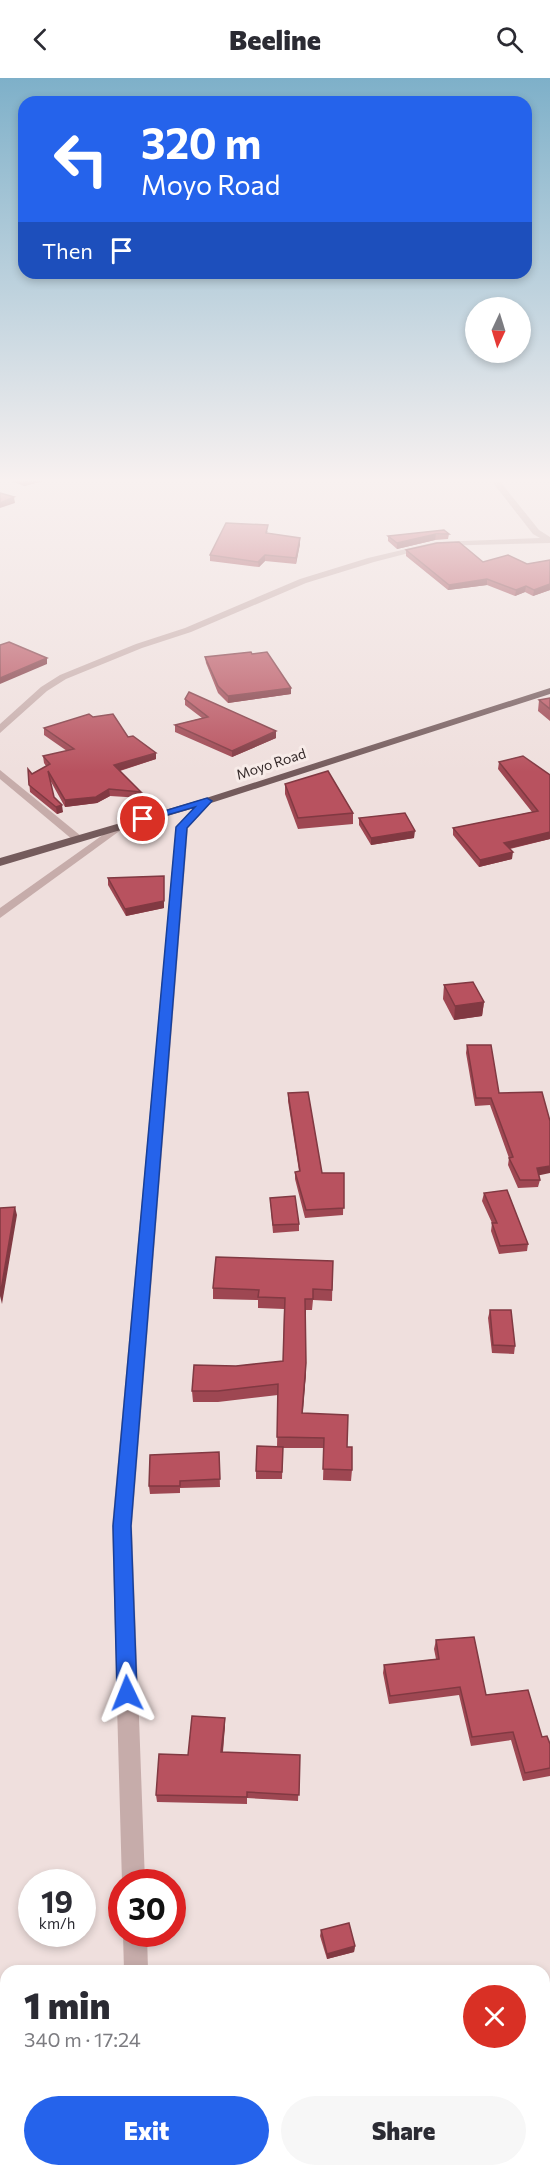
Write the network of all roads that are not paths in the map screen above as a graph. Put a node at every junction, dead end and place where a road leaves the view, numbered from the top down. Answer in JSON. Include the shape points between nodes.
{"nodes":[{"id":1,"x":316,"y":577,"type":"edge"},
{"id":2,"x":550,"y":691,"type":"edge"},
{"id":3,"x":0,"y":730,"type":"edge"},
{"id":4,"x":0,"y":773,"type":"edge"},
{"id":5,"x":207,"y":801,"type":"junction"},
{"id":6,"x":121,"y":825,"type":"junction"},
{"id":7,"x":77,"y":838,"type":"junction"},
{"id":8,"x":0,"y":862,"type":"edge"},
{"id":9,"x":0,"y":914,"type":"edge"},
{"id":10,"x":133,"y":1869,"type":"edge"},
{"id":11,"x":135,"y":1947,"type":"edge"},
{"id":12,"x":136,"y":1965,"type":"edge"}],
"edges":[{"from":1,"to":3,"type":"street","via":[[63,677],[44,689]]},
{"from":2,"to":5,"type":"main road","name":"Moyo Road"},
{"from":4,"to":7,"type":"street"},
{"from":5,"to":6,"type":"main road","name":"Moyo Road"},
{"from":5,"to":10,"type":"street","via":[[182,827],[122,1526]]},
{"from":6,"to":7,"type":"main road","name":"Moyo Road"},
{"from":6,"to":9,"type":"street"},
{"from":7,"to":8,"type":"main road","name":"Moyo Road"},
{"from":11,"to":12,"type":"street"}]}
